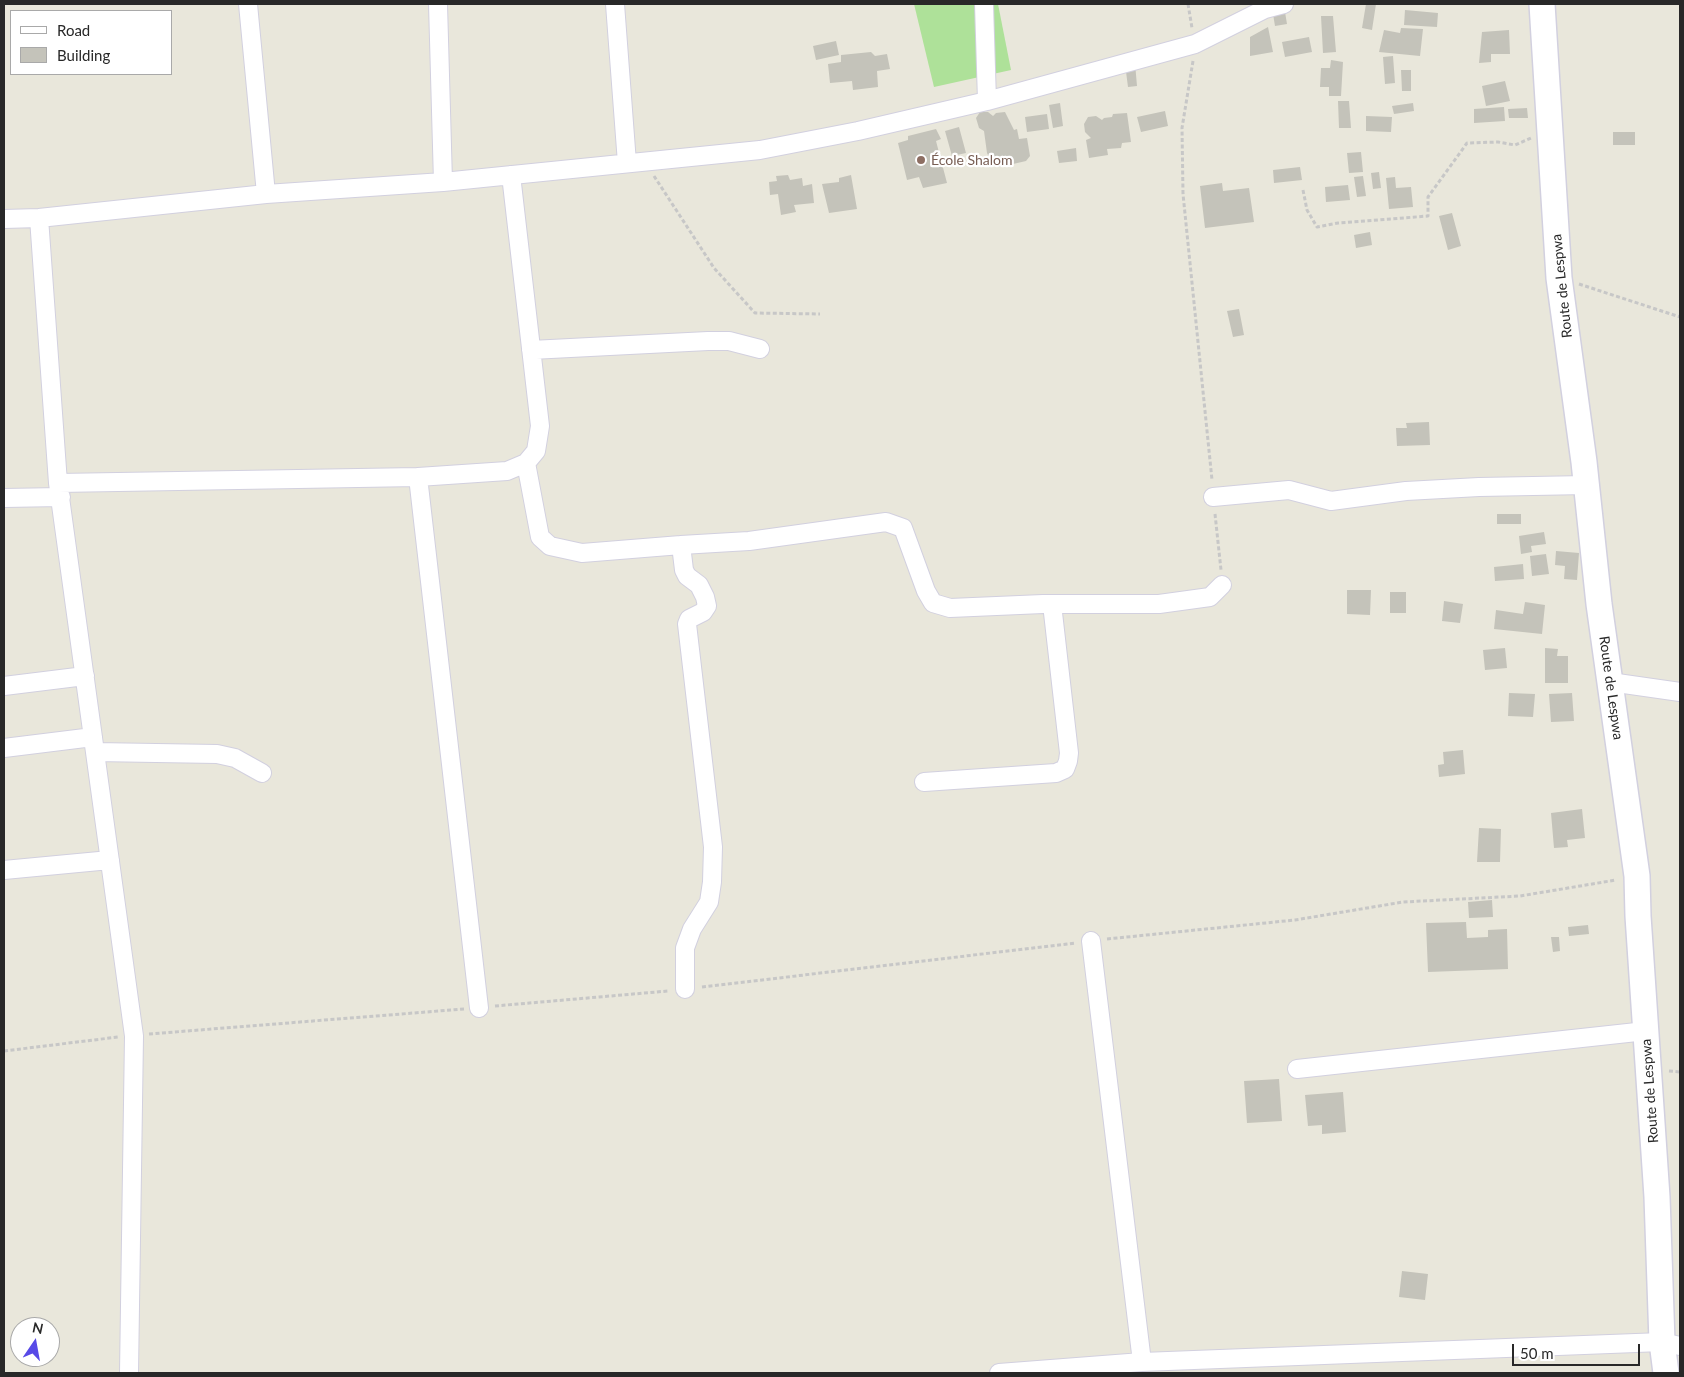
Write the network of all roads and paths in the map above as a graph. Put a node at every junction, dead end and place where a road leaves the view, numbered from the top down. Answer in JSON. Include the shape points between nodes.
{"nodes":[{"id":1,"x":248,"y":4,"type":"edge"},
{"id":2,"x":438,"y":4,"type":"edge"},
{"id":3,"x":615,"y":4,"type":"edge"},
{"id":4,"x":984,"y":4,"type":"edge"},
{"id":5,"x":1188,"y":4,"type":"edge"},
{"id":6,"x":1284,"y":4,"type":"edge"},
{"id":7,"x":1542,"y":4,"type":"edge"},
{"id":8,"x":1195,"y":44,"type":"junction"},
{"id":9,"x":988,"y":101,"type":"junction"},
{"id":10,"x":1550,"y":130,"type":"junction"},
{"id":11,"x":635,"y":162,"type":"junction"},
{"id":12,"x":511,"y":175,"type":"junction"},
{"id":13,"x":443,"y":182,"type":"junction"},
{"id":14,"x":1303,"y":190,"type":"dead end"},
{"id":15,"x":266,"y":194,"type":"junction"},
{"id":16,"x":39,"y":218,"type":"junction"},
{"id":17,"x":4,"y":219,"type":"edge"},
{"id":18,"x":1559,"y":278,"type":"junction"},
{"id":19,"x":820,"y":314,"type":"dead end"},
{"id":20,"x":1680,"y":317,"type":"edge"},
{"id":21,"x":760,"y":349,"type":"dead end"},
{"id":22,"x":531,"y":350,"type":"junction"},
{"id":23,"x":526,"y":463,"type":"junction"},
{"id":24,"x":418,"y":477,"type":"junction"},
{"id":25,"x":1587,"y":484,"type":"junction"},
{"id":26,"x":59,"y":490,"type":"junction"},
{"id":27,"x":1214,"y":497,"type":"junction"},
{"id":28,"x":4,"y":498,"type":"edge"},
{"id":29,"x":681,"y":545,"type":"junction"},
{"id":30,"x":1222,"y":585,"type":"joint"},
{"id":31,"x":1052,"y":604,"type":"junction"},
{"id":32,"x":85,"y":676,"type":"junction"},
{"id":33,"x":1610,"y":682,"type":"junction"},
{"id":34,"x":4,"y":686,"type":"edge"},
{"id":35,"x":1680,"y":692,"type":"edge"},
{"id":36,"x":94,"y":745,"type":"junction"},
{"id":37,"x":4,"y":748,"type":"edge"},
{"id":38,"x":262,"y":773,"type":"dead end"},
{"id":39,"x":924,"y":782,"type":"dead end"},
{"id":40,"x":110,"y":860,"type":"junction"},
{"id":41,"x":4,"y":870,"type":"edge"},
{"id":42,"x":1637,"y":876,"type":"junction"},
{"id":43,"x":1091,"y":941,"type":"junction"},
{"id":44,"x":685,"y":989,"type":"junction"},
{"id":45,"x":479,"y":1008,"type":"junction"},
{"id":46,"x":1646,"y":1031,"type":"junction"},
{"id":47,"x":134,"y":1036,"type":"junction"},
{"id":48,"x":4,"y":1050,"type":"edge"},
{"id":49,"x":1297,"y":1069,"type":"dead end"},
{"id":50,"x":1671,"y":1344,"type":"edge"},
{"id":51,"x":1142,"y":1362,"type":"junction"},
{"id":52,"x":129,"y":1373,"type":"edge"},
{"id":53,"x":999,"y":1373,"type":"edge"},
{"id":54,"x":1666,"y":1373,"type":"edge"}],
"edges":[{"from":1,"to":15,"type":"street"},
{"from":2,"to":13,"type":"street"},
{"from":3,"to":11,"type":"street"},
{"from":4,"to":9,"type":"street"},
{"from":5,"to":8,"type":"path"},
{"from":6,"to":8,"type":"street","via":[[1265,9]]},
{"from":7,"to":10,"type":"street","name":"Route de Lespwa"},
{"from":8,"to":9,"type":"street"},
{"from":8,"to":27,"type":"path","via":[[1182,128],[1183,194]]},
{"from":9,"to":11,"type":"street","via":[[760,150]]},
{"from":10,"to":14,"type":"path","via":[[1515,145],[1498,142],[1467,144],[1428,197],[1428,216],[1317,227]]},
{"from":10,"to":18,"type":"street","name":"Route de Lespwa"},
{"from":11,"to":12,"type":"street"},
{"from":11,"to":19,"type":"path","via":[[714,268],[755,314]]},
{"from":12,"to":13,"type":"street"},
{"from":12,"to":22,"type":"street"},
{"from":13,"to":15,"type":"street"},
{"from":15,"to":16,"type":"street"},
{"from":16,"to":17,"type":"street"},
{"from":16,"to":26,"type":"street"},
{"from":18,"to":20,"type":"path"},
{"from":18,"to":25,"type":"street","name":"Route de Lespwa"},
{"from":21,"to":22,"type":"street","via":[[729,341],[708,341]]},
{"from":22,"to":23,"type":"street","via":[[540,426],[536,451]]},
{"from":23,"to":24,"type":"street","via":[[507,471]]},
{"from":23,"to":29,"type":"street","via":[[540,537],[550,546],[582,553]]},
{"from":24,"to":26,"type":"street"},
{"from":24,"to":45,"type":"street"},
{"from":25,"to":27,"type":"street","via":[[1406,491],[1331,501],[1289,490]]},
{"from":25,"to":33,"type":"street","name":"Route de Lespwa"},
{"from":26,"to":28,"type":"street"},
{"from":26,"to":32,"type":"street"},
{"from":27,"to":30,"type":"path"},
{"from":29,"to":31,"type":"street","via":[[750,541],[886,522],[903,528],[933,603],[950,608]]},
{"from":29,"to":44,"type":"street","via":[[684,570],[699,584],[707,606],[687,624],[713,846],[709,902],[684,948]]},
{"from":30,"to":31,"type":"street","via":[[1210,597],[1159,604]]},
{"from":31,"to":39,"type":"street","via":[[1069,752],[1065,769]]},
{"from":32,"to":34,"type":"street"},
{"from":32,"to":36,"type":"street"},
{"from":33,"to":35,"type":"street"},
{"from":33,"to":42,"type":"street","name":"Route de Lespwa"},
{"from":36,"to":37,"type":"street"},
{"from":36,"to":38,"type":"street","via":[[217,754],[234,758]]},
{"from":36,"to":40,"type":"street"},
{"from":40,"to":41,"type":"street"},
{"from":40,"to":47,"type":"street"},
{"from":42,"to":43,"type":"path","via":[[1520,896],[1403,902],[1295,920]]},
{"from":42,"to":46,"type":"street","name":"Route de Lespwa"},
{"from":43,"to":44,"type":"path"},
{"from":43,"to":51,"type":"street"},
{"from":44,"to":45,"type":"path"},
{"from":45,"to":47,"type":"path"},
{"from":46,"to":49,"type":"street"},
{"from":46,"to":50,"type":"street","name":"Route de Lespwa"},
{"from":47,"to":48,"type":"path"},
{"from":47,"to":52,"type":"street"},
{"from":50,"to":51,"type":"street"},
{"from":50,"to":54,"type":"street","name":"Route de Lespwa"},
{"from":51,"to":53,"type":"street"}]}
